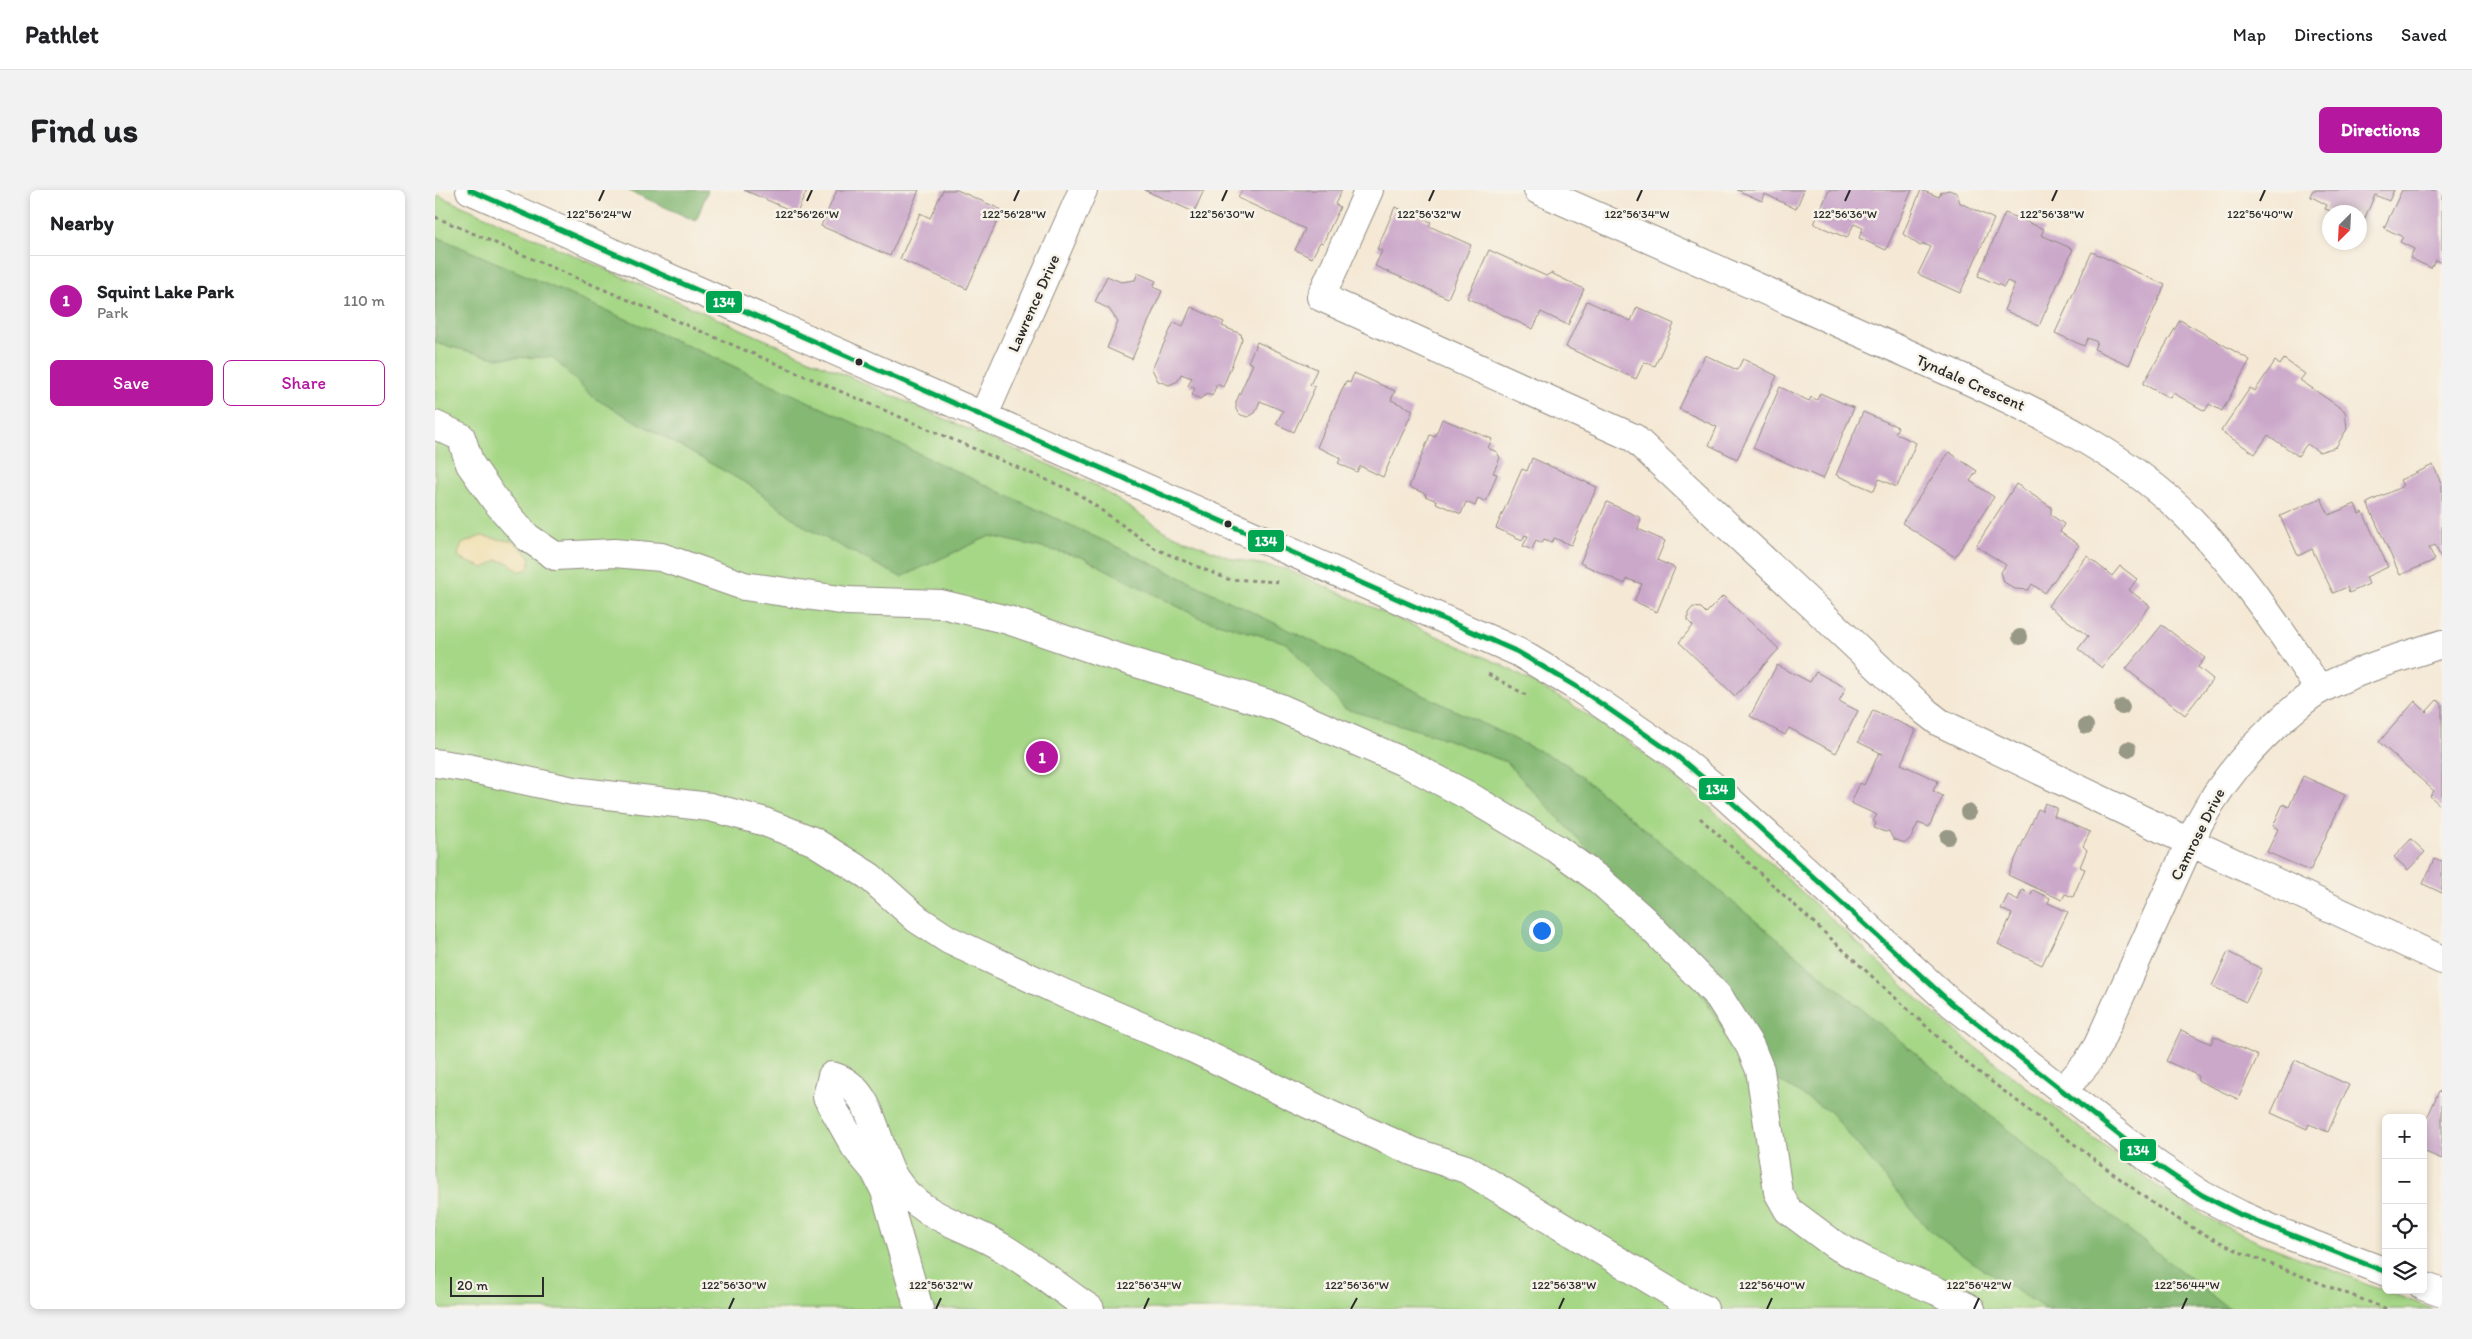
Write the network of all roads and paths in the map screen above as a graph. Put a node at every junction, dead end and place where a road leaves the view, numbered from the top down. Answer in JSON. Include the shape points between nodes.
{"nodes":[{"id":1,"x":471,"y":190,"type":"edge"},
{"id":2,"x":1083,"y":190,"type":"edge"},
{"id":3,"x":1369,"y":190,"type":"edge"},
{"id":4,"x":1538,"y":190,"type":"edge"},
{"id":5,"x":435,"y":217,"type":"edge"},
{"id":6,"x":983,"y":417,"type":"junction"},
{"id":7,"x":435,"y":425,"type":"edge"},
{"id":8,"x":1284,"y":582,"type":"dead end"},
{"id":9,"x":2442,"y":644,"type":"edge"},
{"id":10,"x":1485,"y":673,"type":"dead end"},
{"id":11,"x":2319,"y":689,"type":"junction"},
{"id":12,"x":1529,"y":696,"type":"dead end"},
{"id":13,"x":435,"y":763,"type":"edge"},
{"id":14,"x":1697,"y":814,"type":"dead end"},
{"id":15,"x":2191,"y":842,"type":"junction"},
{"id":16,"x":2442,"y":960,"type":"edge"},
{"id":17,"x":2062,"y":1092,"type":"junction"},
{"id":18,"x":2382,"y":1270,"type":"edge"},
{"id":19,"x":2427,"y":1287,"type":"edge"},
{"id":20,"x":2442,"y":1293,"type":"edge"},
{"id":21,"x":919,"y":1309,"type":"edge"},
{"id":22,"x":1090,"y":1309,"type":"edge"},
{"id":23,"x":1704,"y":1309,"type":"edge"},
{"id":24,"x":1971,"y":1309,"type":"edge"},
{"id":25,"x":2387,"y":1309,"type":"edge"}],
"edges":[{"from":1,"to":6,"type":"street"},
{"from":2,"to":6,"type":"street","name":"Lawrence Drive"},
{"from":3,"to":15,"type":"street","via":[[1321,297],[1634,438],[1925,712],[1939,722]]},
{"from":4,"to":11,"type":"street","name":"Tyndale Crescent","via":[[1972,382],[2073,432],[2119,462],[2188,518],[2258,598]]},
{"from":5,"to":8,"type":"path","via":[[1077,493],[1156,549],[1227,579]]},
{"from":6,"to":17,"type":"street","via":[[1518,652],[1577,687],[1631,723],[1725,796],[1918,974]]},
{"from":7,"to":24,"type":"street","via":[[461,437],[470,464],[495,500],[527,537],[555,556],[614,553],[661,557],[744,586],[847,601],[941,604],[1008,620],[1278,707],[1406,763],[1467,795],[1597,878],[1644,920],[1719,997],[1750,1046],[1760,1070],[1778,1192],[1788,1210],[1835,1245]]},
{"from":9,"to":11,"type":"street","name":"Camrose Drive"},
{"from":10,"to":12,"type":"path"},
{"from":11,"to":15,"type":"street","name":"Camrose Drive","via":[[2275,726],[2236,766],[2211,800]]},
{"from":13,"to":23,"type":"street","via":[[573,791],[709,807],[761,821],[813,841],[869,876],[917,919],[949,940],[1192,1048],[1414,1152],[1466,1169],[1682,1299]]},
{"from":14,"to":25,"type":"path","via":[[1964,1061],[2155,1205],[2242,1253]]},
{"from":15,"to":16,"type":"street"},
{"from":15,"to":17,"type":"street","name":"Camrose Drive","via":[[2098,1045]]},
{"from":17,"to":18,"type":"street","via":[[2123,1140],[2202,1195],[2277,1231]]},
{"from":19,"to":20,"type":"street"},
{"from":21,"to":22,"type":"street","via":[[885,1191],[827,1097],[832,1076],[845,1080],[857,1091],[878,1133],[895,1179],[920,1206],[949,1223],[990,1240]]}]}
